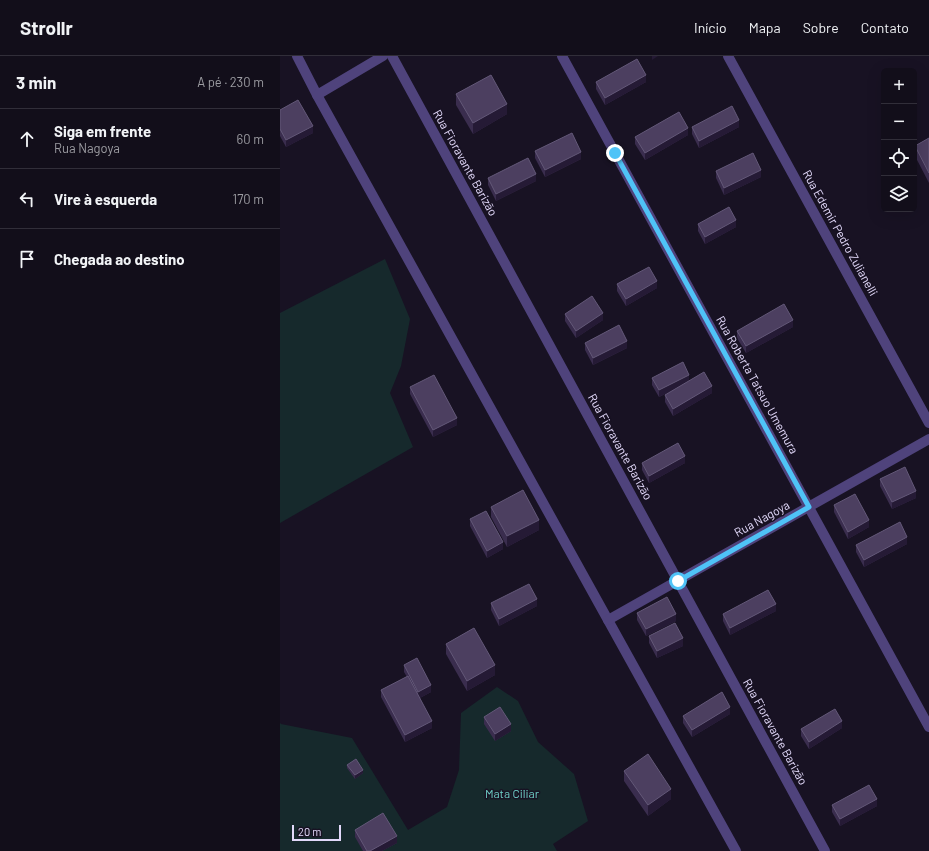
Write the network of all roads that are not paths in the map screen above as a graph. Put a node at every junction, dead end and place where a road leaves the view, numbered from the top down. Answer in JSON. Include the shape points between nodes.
{"nodes":[{"id":1,"x":296,"y":56,"type":"edge"},
{"id":2,"x":383,"y":56,"type":"edge"},
{"id":3,"x":392,"y":56,"type":"edge"},
{"id":4,"x":562,"y":56,"type":"edge"},
{"id":5,"x":728,"y":56,"type":"edge"},
{"id":6,"x":317,"y":95,"type":"junction"},
{"id":7,"x":929,"y":423,"type":"edge"},
{"id":8,"x":929,"y":439,"type":"edge"},
{"id":9,"x":809,"y":507,"type":"junction"},
{"id":10,"x":678,"y":581,"type":"junction"},
{"id":11,"x":608,"y":620,"type":"junction"},
{"id":12,"x":929,"y":727,"type":"edge"},
{"id":13,"x":736,"y":851,"type":"edge"},
{"id":14,"x":825,"y":851,"type":"edge"}],
"edges":[{"from":1,"to":6,"type":"street"},
{"from":2,"to":6,"type":"street"},
{"from":3,"to":10,"type":"street","name":"Rua Fioravante Barizão"},
{"from":4,"to":9,"type":"street","name":"Rua Roberta Tatsuo Umemura"},
{"from":5,"to":7,"type":"street","name":"Rua Edemir Pedro Zulianelli"},
{"from":6,"to":11,"type":"street"},
{"from":8,"to":9,"type":"street","name":"Rua Nagoya"},
{"from":9,"to":10,"type":"street","name":"Rua Nagoya"},
{"from":9,"to":12,"type":"street","name":"Rua Roberta Tatsuo Umemura"},
{"from":10,"to":11,"type":"street","name":"Rua Nagoya"},
{"from":10,"to":14,"type":"street","name":"Rua Fioravante Barizão"},
{"from":11,"to":13,"type":"street"}]}
